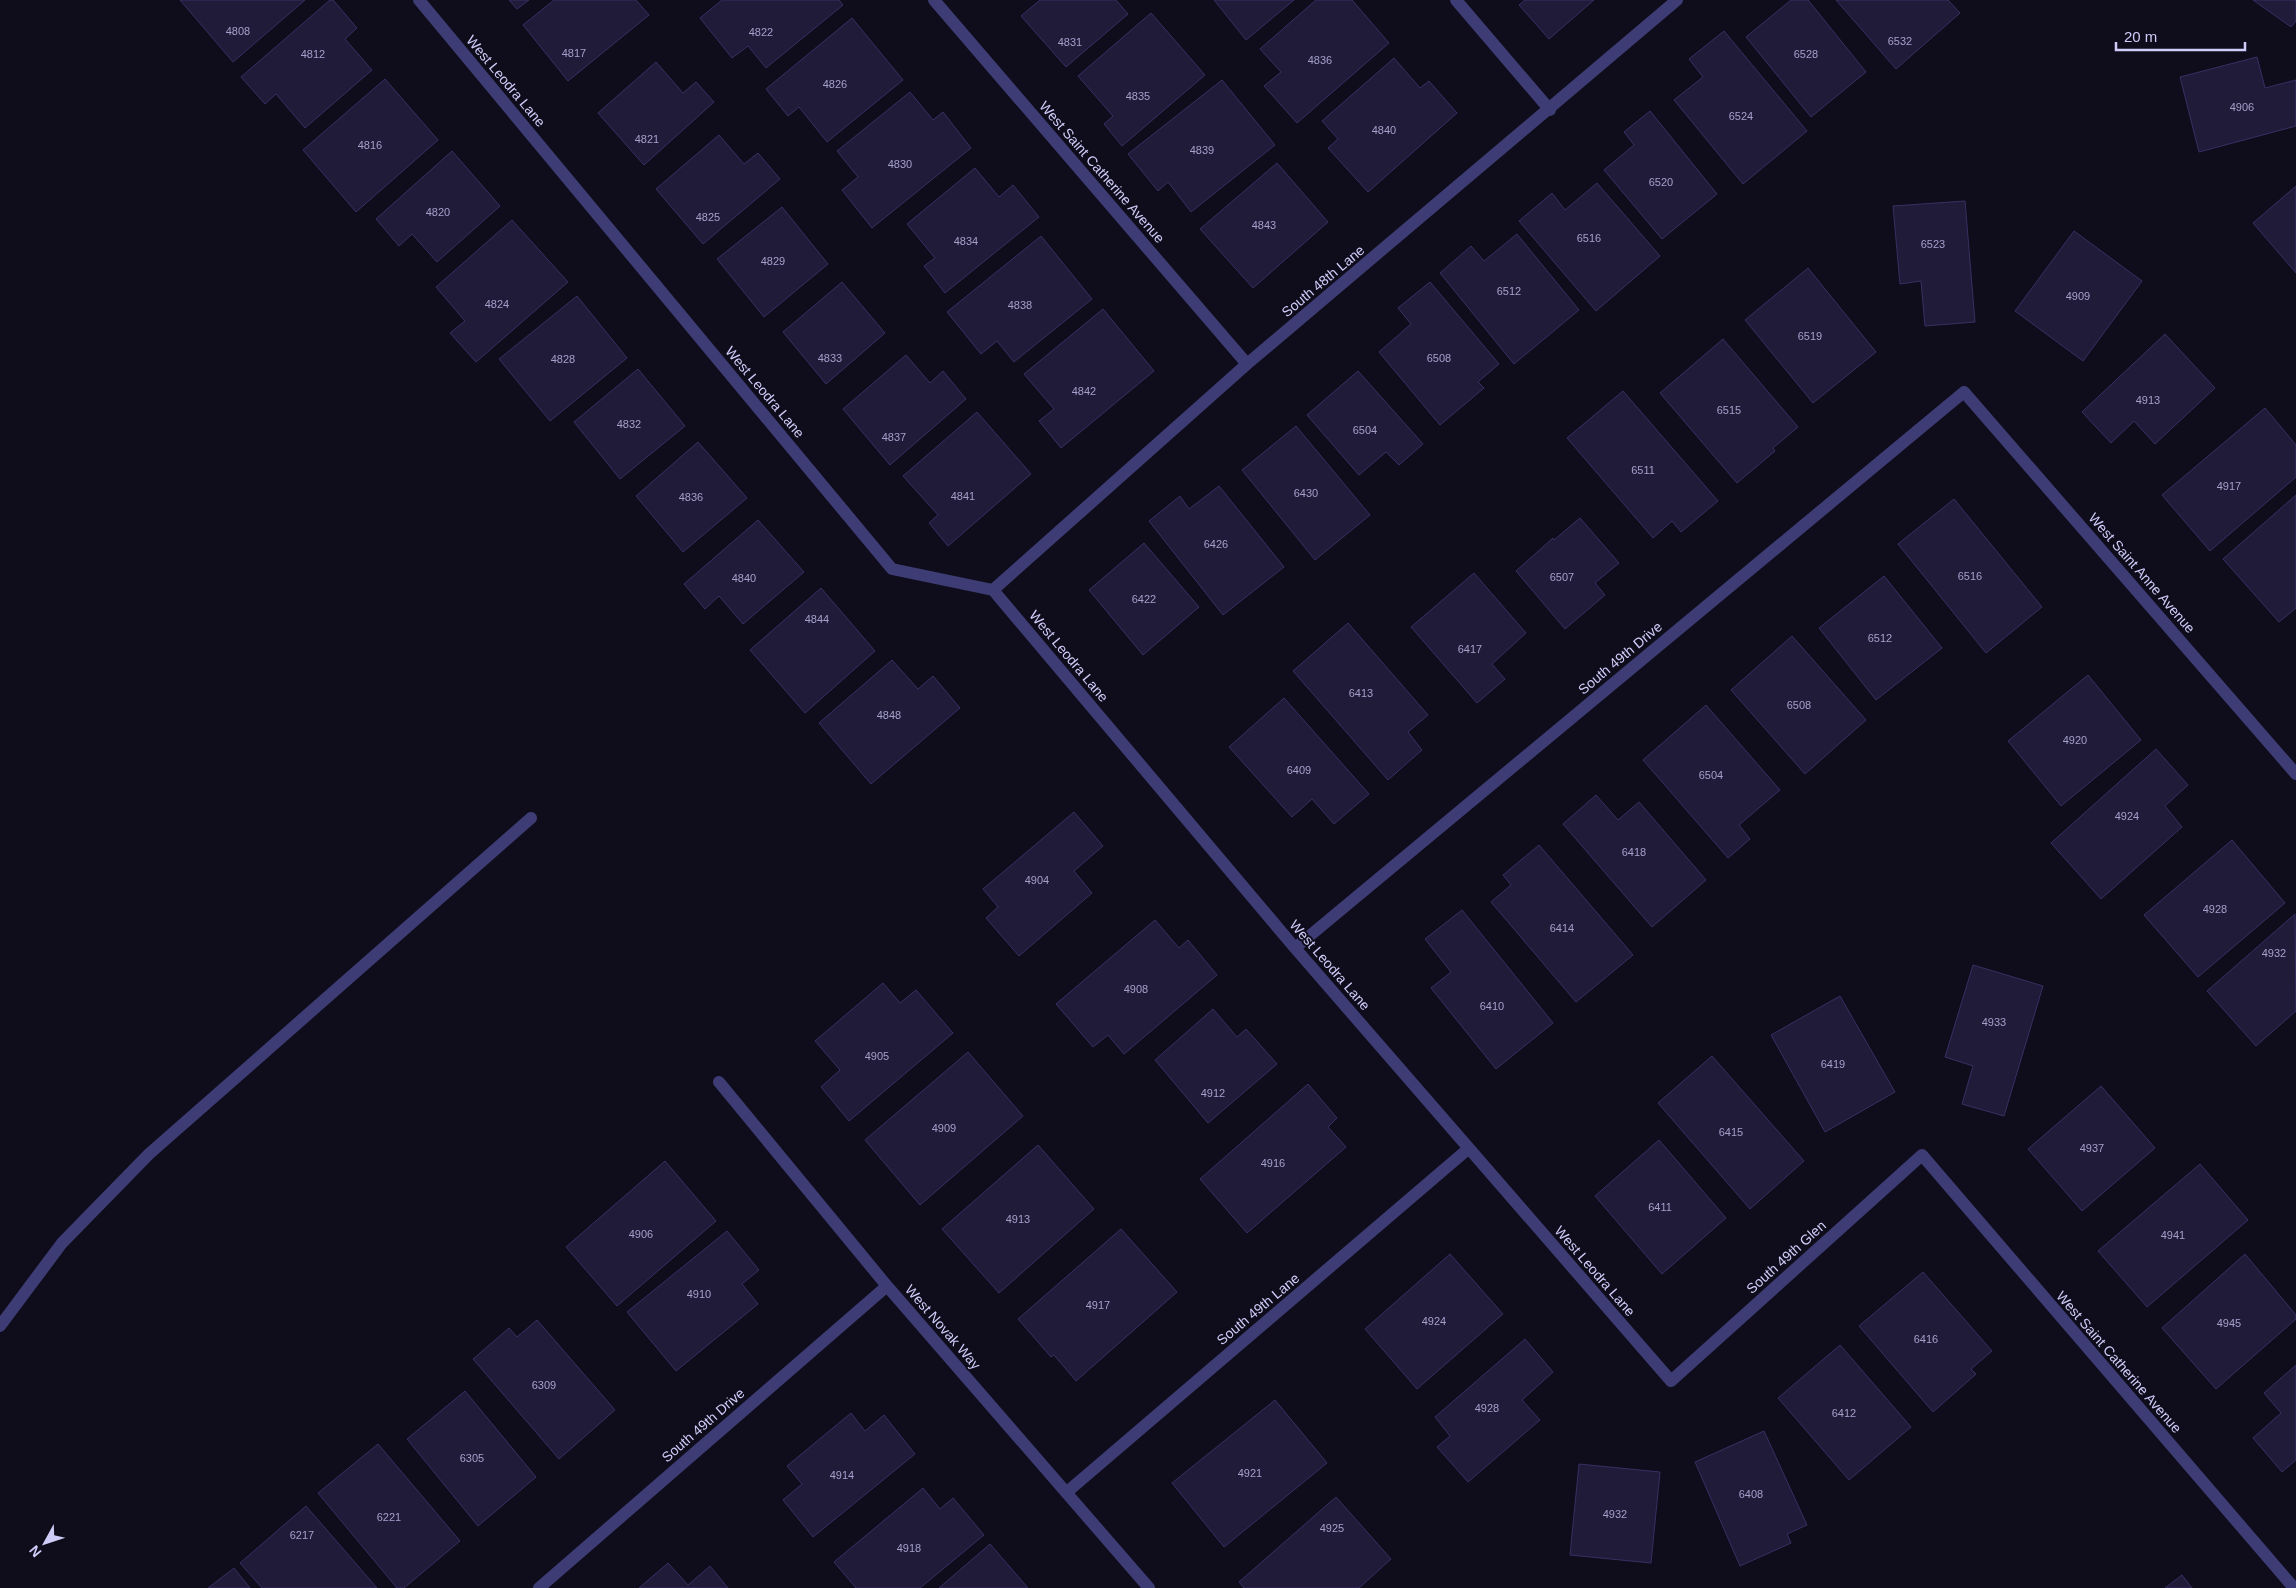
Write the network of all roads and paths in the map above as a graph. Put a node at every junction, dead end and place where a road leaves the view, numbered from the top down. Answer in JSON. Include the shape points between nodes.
{"nodes":[{"id":1,"x":419,"y":0,"type":"edge"},
{"id":2,"x":934,"y":0,"type":"edge"},
{"id":3,"x":1456,"y":0,"type":"edge"},
{"id":4,"x":1677,"y":0,"type":"edge"},
{"id":5,"x":1550,"y":110,"type":"junction"},
{"id":6,"x":1247,"y":364,"type":"junction"},
{"id":7,"x":1964,"y":392,"type":"joint"},
{"id":8,"x":993,"y":590,"type":"junction"},
{"id":9,"x":2296,"y":774,"type":"edge"},
{"id":10,"x":530,"y":818,"type":"dead end"},
{"id":11,"x":1295,"y":948,"type":"junction"},
{"id":12,"x":719,"y":1082,"type":"dead end"},
{"id":13,"x":1468,"y":1150,"type":"junction"},
{"id":14,"x":1922,"y":1155,"type":"joint"},
{"id":15,"x":887,"y":1286,"type":"junction"},
{"id":16,"x":0,"y":1326,"type":"edge"},
{"id":17,"x":1671,"y":1381,"type":"joint"},
{"id":18,"x":1067,"y":1492,"type":"junction"},
{"id":19,"x":540,"y":1588,"type":"edge"},
{"id":20,"x":1149,"y":1588,"type":"edge"},
{"id":21,"x":2294,"y":1588,"type":"edge"}],
"edges":[{"from":1,"to":8,"type":"street","name":"West Leodra Lane","via":[[892,569]]},
{"from":2,"to":6,"type":"street","name":"West Saint Catherine Avenue"},
{"from":3,"to":5,"type":"street"},
{"from":4,"to":5,"type":"street","name":"South 48th Lane"},
{"from":5,"to":6,"type":"street","name":"South 48th Lane"},
{"from":6,"to":8,"type":"street","name":"South 48th Lane"},
{"from":7,"to":9,"type":"street","name":"West Saint Anne Avenue"},
{"from":7,"to":11,"type":"street","name":"South 49th Drive"},
{"from":8,"to":11,"type":"street","name":"West Leodra Lane"},
{"from":10,"to":16,"type":"street","via":[[149,1154],[62,1243]]},
{"from":11,"to":13,"type":"street","name":"West Leodra Lane"},
{"from":12,"to":15,"type":"street","name":"West Novak Way"},
{"from":13,"to":17,"type":"street","name":"West Leodra Lane"},
{"from":13,"to":18,"type":"street","name":"South 49th Lane"},
{"from":14,"to":17,"type":"street","name":"South 49th Glen"},
{"from":14,"to":21,"type":"street","name":"West Saint Catherine Avenue"},
{"from":15,"to":18,"type":"street","name":"West Novak Way"},
{"from":15,"to":19,"type":"street","name":"South 49th Drive"},
{"from":18,"to":20,"type":"street","name":"West Novak Way"}]}
